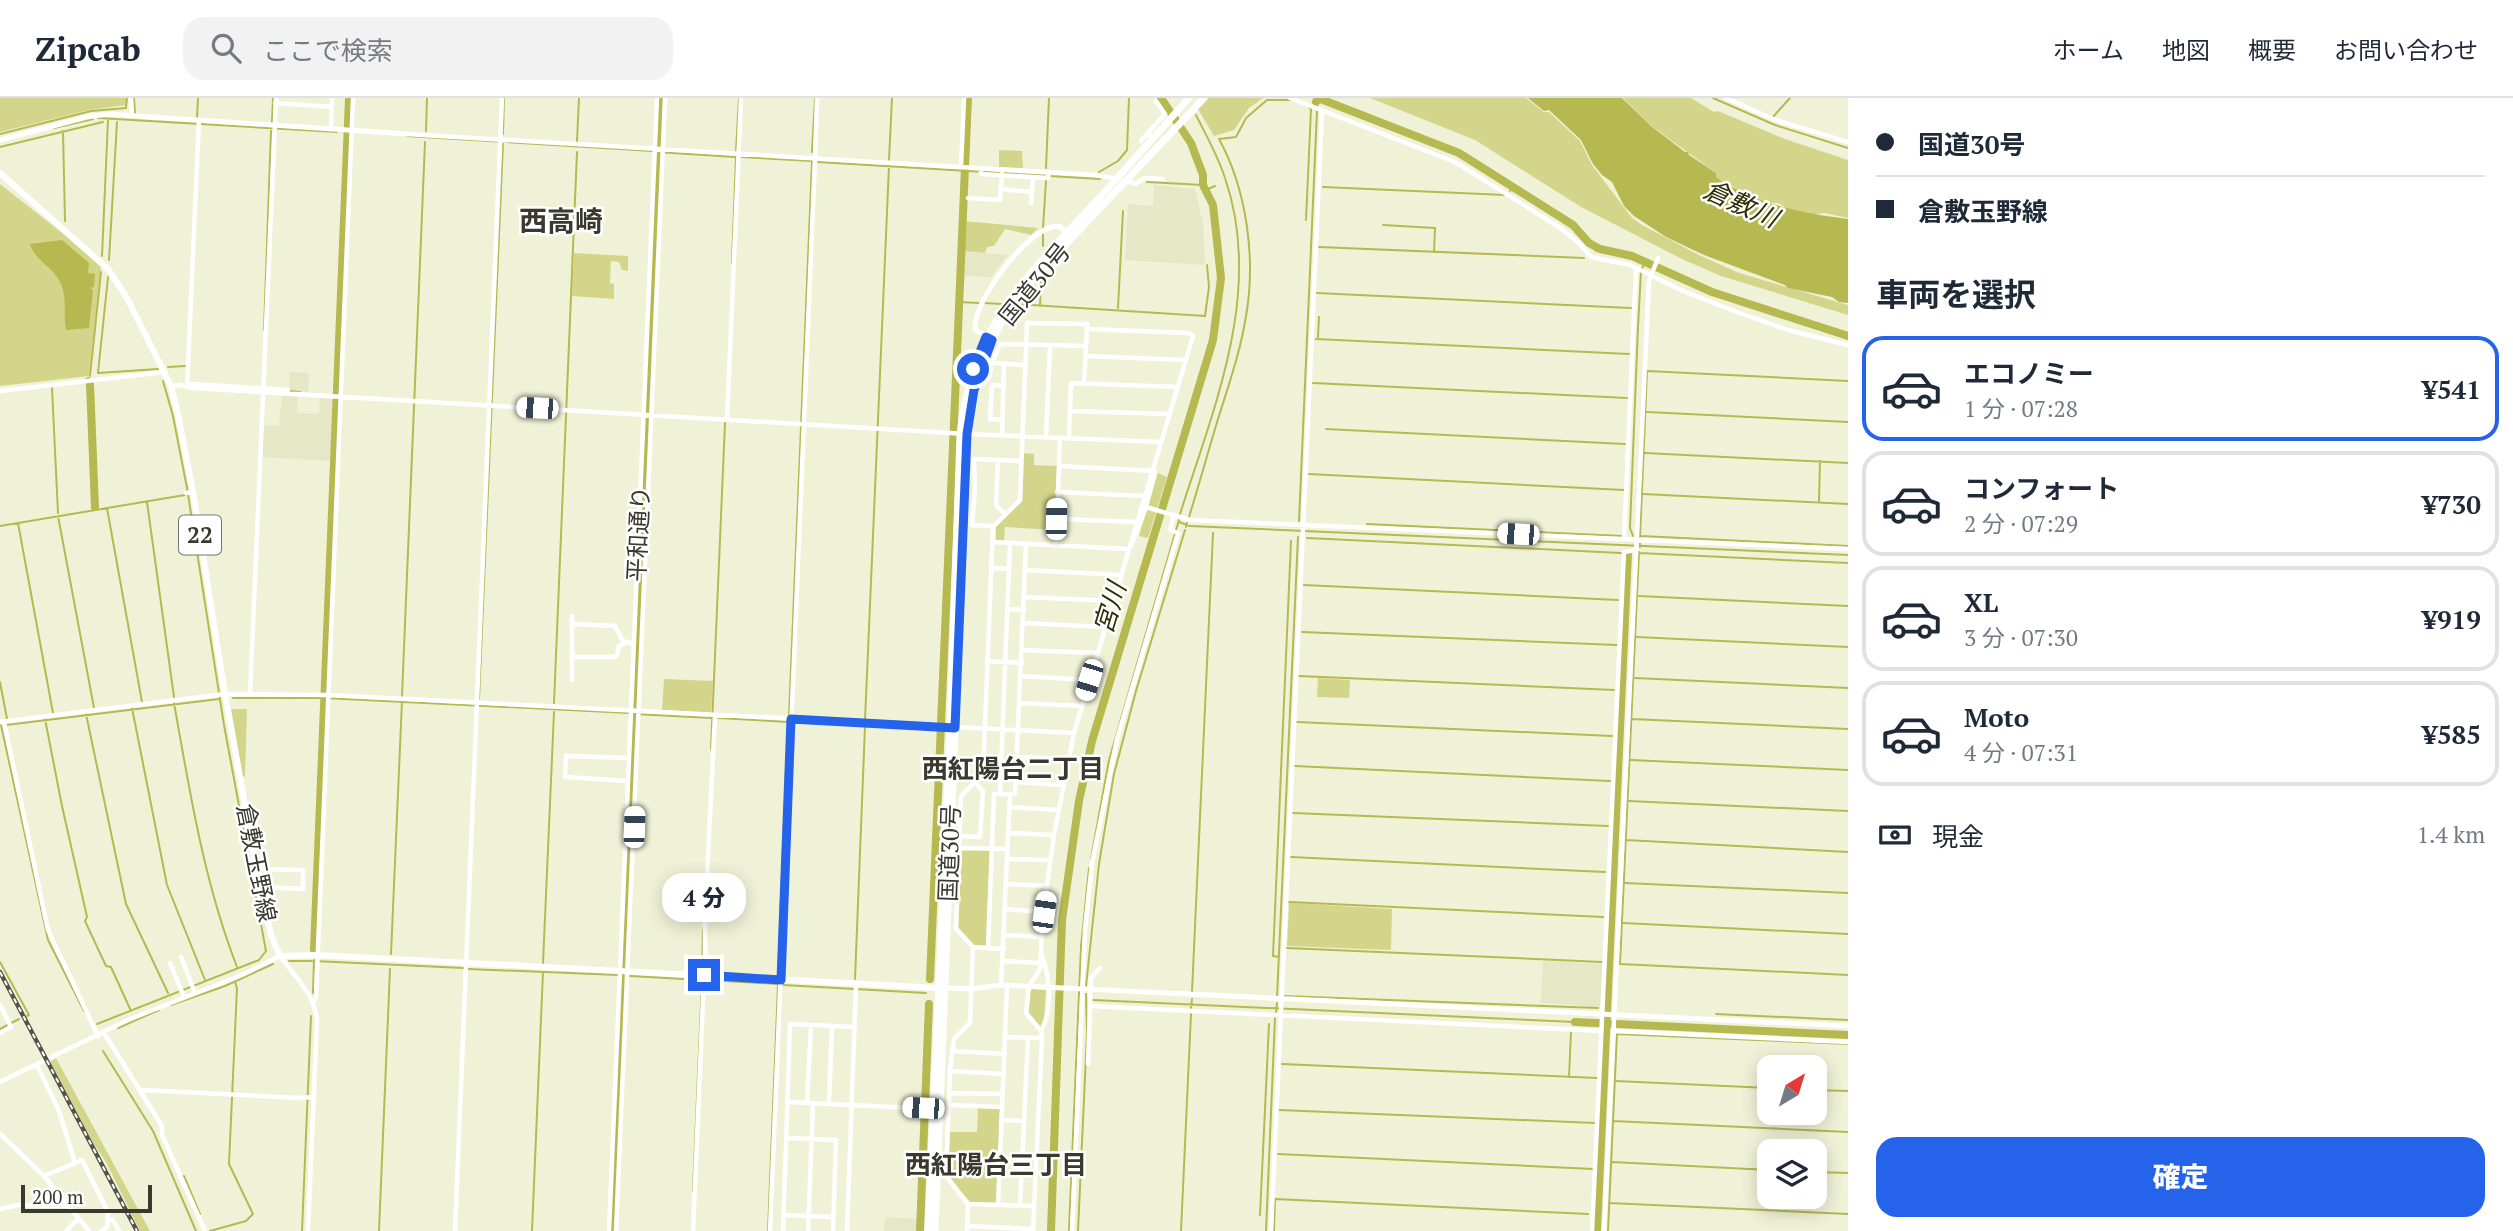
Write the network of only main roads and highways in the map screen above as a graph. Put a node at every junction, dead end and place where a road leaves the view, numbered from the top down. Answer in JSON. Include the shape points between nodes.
{"nodes":[{"id":1,"x":1189,"y":98,"type":"edge"},
{"id":2,"x":1204,"y":98,"type":"edge"},
{"id":3,"x":1151,"y":135,"type":"junction"},
{"id":4,"x":1161,"y":144,"type":"junction"},
{"id":5,"x":0,"y":173,"type":"edge"},
{"id":6,"x":1070,"y":234,"type":"junction"},
{"id":7,"x":942,"y":988,"type":"junction"},
{"id":8,"x":931,"y":1109,"type":"junction"},
{"id":9,"x":928,"y":1231,"type":"edge"},
{"id":10,"x":935,"y":1231,"type":"edge"}],
"edges":[{"from":1,"to":3,"type":"highway","name":"国道30号"},
{"from":2,"to":4,"type":"highway","name":"国道30号"},
{"from":3,"to":4,"type":"highway"},
{"from":3,"to":6,"type":"highway","name":"国道30号"},
{"from":4,"to":6,"type":"highway","name":"国道30号"},
{"from":5,"to":7,"type":"main road","name":"倉敷玉野線","number":"22","via":[[108,269],[171,387],[221,695],[272,941],[279,956]]},
{"from":6,"to":7,"type":"highway","name":"国道30号","via":[[989,338],[958,433]]},
{"from":7,"to":8,"type":"highway","name":"国道30号"},
{"from":8,"to":9,"type":"highway","name":"国道30号"},
{"from":8,"to":10,"type":"highway","name":"国道30号"}]}
